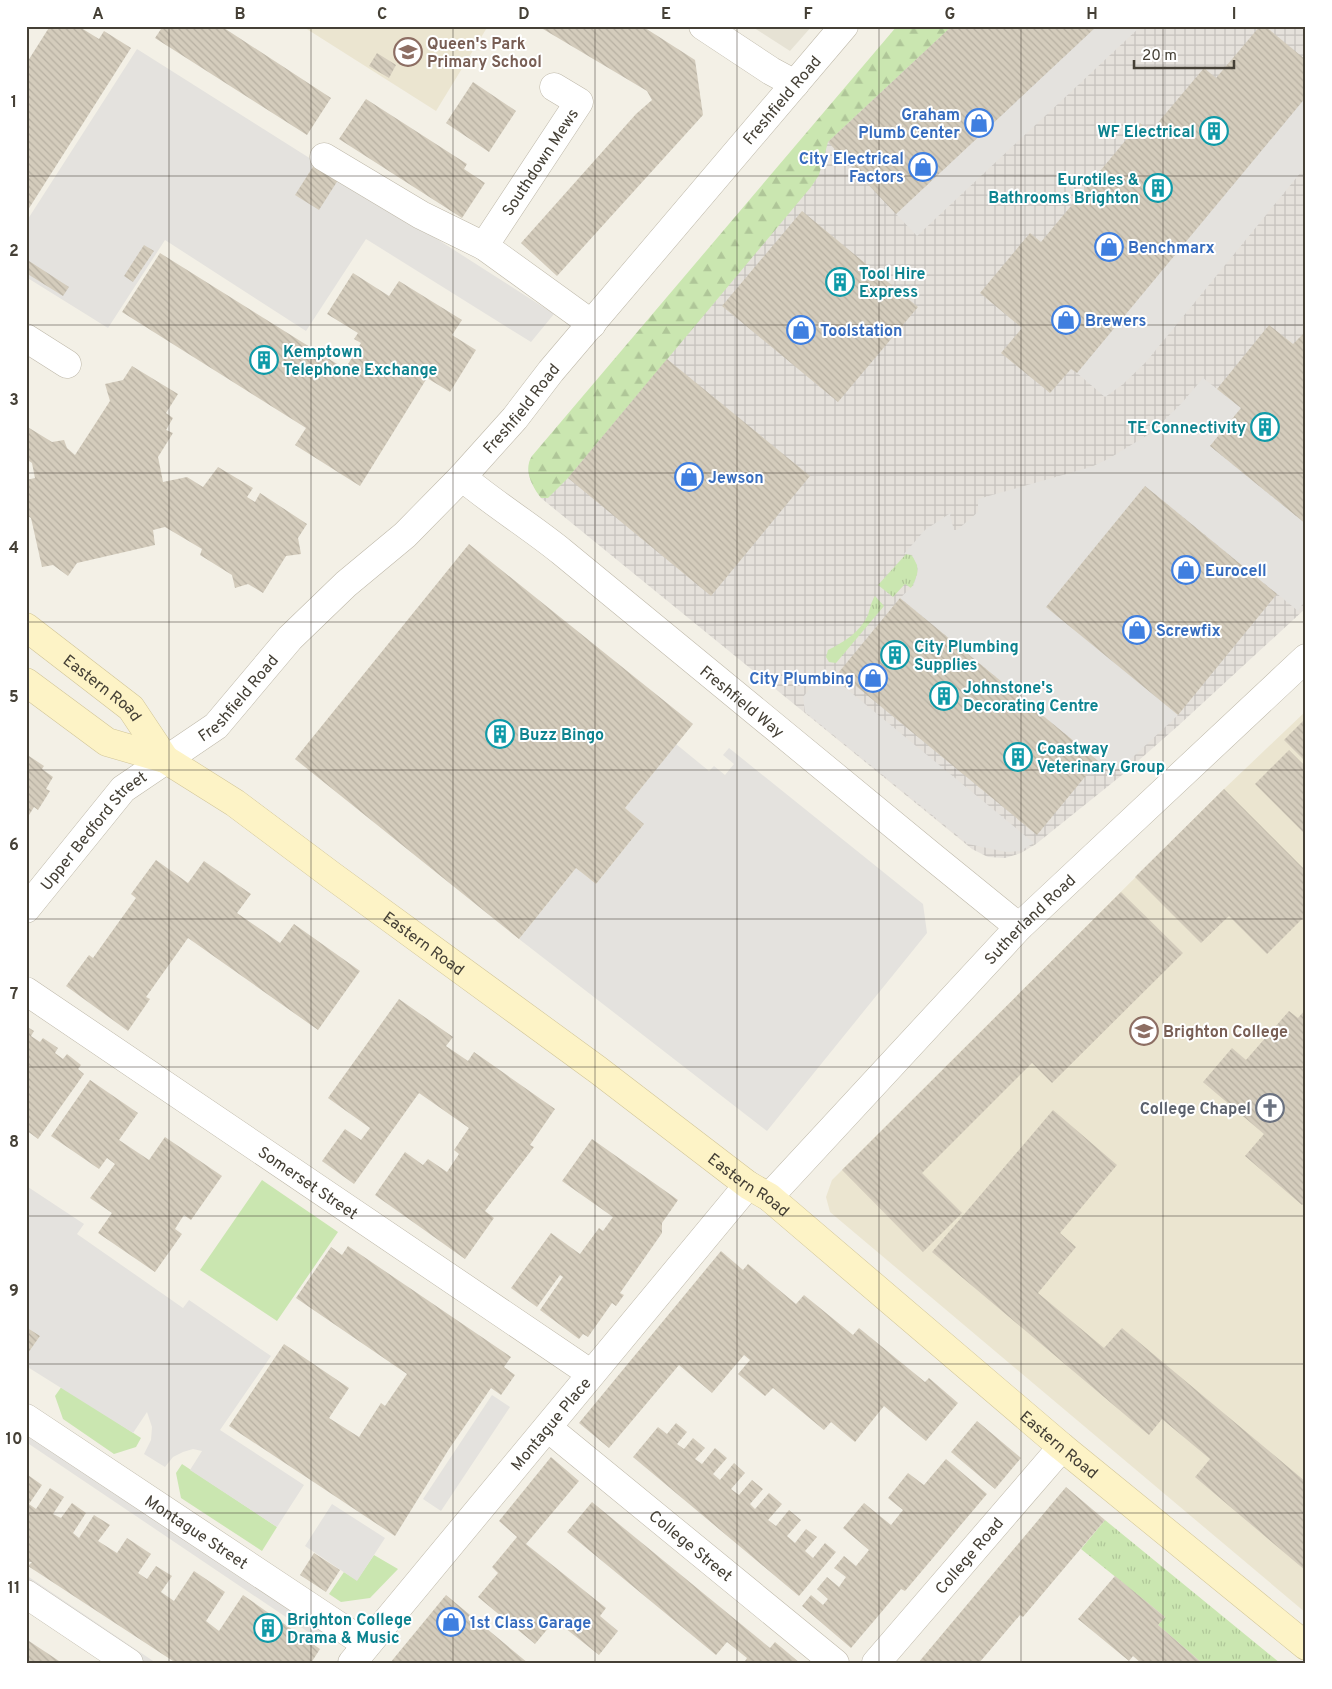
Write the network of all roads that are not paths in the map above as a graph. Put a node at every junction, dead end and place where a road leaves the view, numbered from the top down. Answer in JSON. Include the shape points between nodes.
{"nodes":[{"id":1,"x":703,"y":26,"type":"edge"},
{"id":2,"x":844,"y":26,"type":"edge"},
{"id":3,"x":795,"y":84,"type":"junction"},
{"id":4,"x":554,"y":87,"type":"dead end"},
{"id":5,"x":324,"y":157,"type":"dead end"},
{"id":6,"x":484,"y":246,"type":"junction"},
{"id":7,"x":592,"y":324,"type":"junction"},
{"id":8,"x":26,"y":338,"type":"edge"},
{"id":9,"x":68,"y":364,"type":"dead end"},
{"id":10,"x":462,"y":477,"type":"junction"},
{"id":11,"x":26,"y":627,"type":"edge"},
{"id":12,"x":1306,"y":658,"type":"edge"},
{"id":13,"x":26,"y":682,"type":"edge"},
{"id":14,"x":165,"y":759,"type":"junction"},
{"id":15,"x":26,"y":908,"type":"edge"},
{"id":16,"x":1019,"y":927,"type":"junction"},
{"id":17,"x":26,"y":991,"type":"edge"},
{"id":18,"x":759,"y":1191,"type":"junction"},
{"id":19,"x":590,"y":1373,"type":"junction"},
{"id":20,"x":26,"y":1418,"type":"edge"},
{"id":21,"x":548,"y":1428,"type":"junction"},
{"id":22,"x":1062,"y":1447,"type":"junction"},
{"id":23,"x":26,"y":1594,"type":"edge"},
{"id":24,"x":1306,"y":1646,"type":"edge"},
{"id":25,"x":359,"y":1654,"type":"edge"},
{"id":26,"x":129,"y":1663,"type":"edge"},
{"id":27,"x":835,"y":1663,"type":"edge"},
{"id":28,"x":876,"y":1663,"type":"edge"}],
"edges":[{"from":1,"to":3,"type":"street","via":[[771,72]]},
{"from":2,"to":3,"type":"street","name":"Freshfield Road"},
{"from":3,"to":7,"type":"street","name":"Freshfield Road"},
{"from":4,"to":6,"type":"street","name":"Southdown Mews","via":[[579,102]]},
{"from":5,"to":6,"type":"street","via":[[421,215]]},
{"from":6,"to":7,"type":"street"},
{"from":7,"to":10,"type":"street","name":"Freshfield Road"},
{"from":8,"to":9,"type":"street"},
{"from":10,"to":14,"type":"street","name":"Freshfield Road","via":[[405,535],[346,584],[290,638],[216,726]]},
{"from":10,"to":16,"type":"street","name":"Freshfield Way","via":[[554,545],[832,777]]},
{"from":11,"to":14,"type":"street","name":"Eastern Road","via":[[131,708]]},
{"from":12,"to":16,"type":"street","name":"Sutherland Road"},
{"from":13,"to":14,"type":"street","name":"Eastern Road","via":[[108,742]]},
{"from":14,"to":15,"type":"street","name":"Upper Bedford Street","via":[[123,789]]},
{"from":14,"to":18,"type":"street","name":"Eastern Road","via":[[250,813]]},
{"from":16,"to":18,"type":"street","name":"Sutherland Road"},
{"from":17,"to":19,"type":"street","name":"Somerset Street"},
{"from":18,"to":19,"type":"street","name":"Montague Place"},
{"from":18,"to":22,"type":"street","name":"Eastern Road"},
{"from":19,"to":21,"type":"street","name":"Montague Place"},
{"from":20,"to":25,"type":"street","name":"Montague Street"},
{"from":21,"to":25,"type":"street","name":"Montague Place"},
{"from":21,"to":27,"type":"street","name":"College Street"},
{"from":22,"to":24,"type":"street","name":"Eastern Road"},
{"from":22,"to":28,"type":"street","name":"College Road"},
{"from":23,"to":26,"type":"street"}]}
